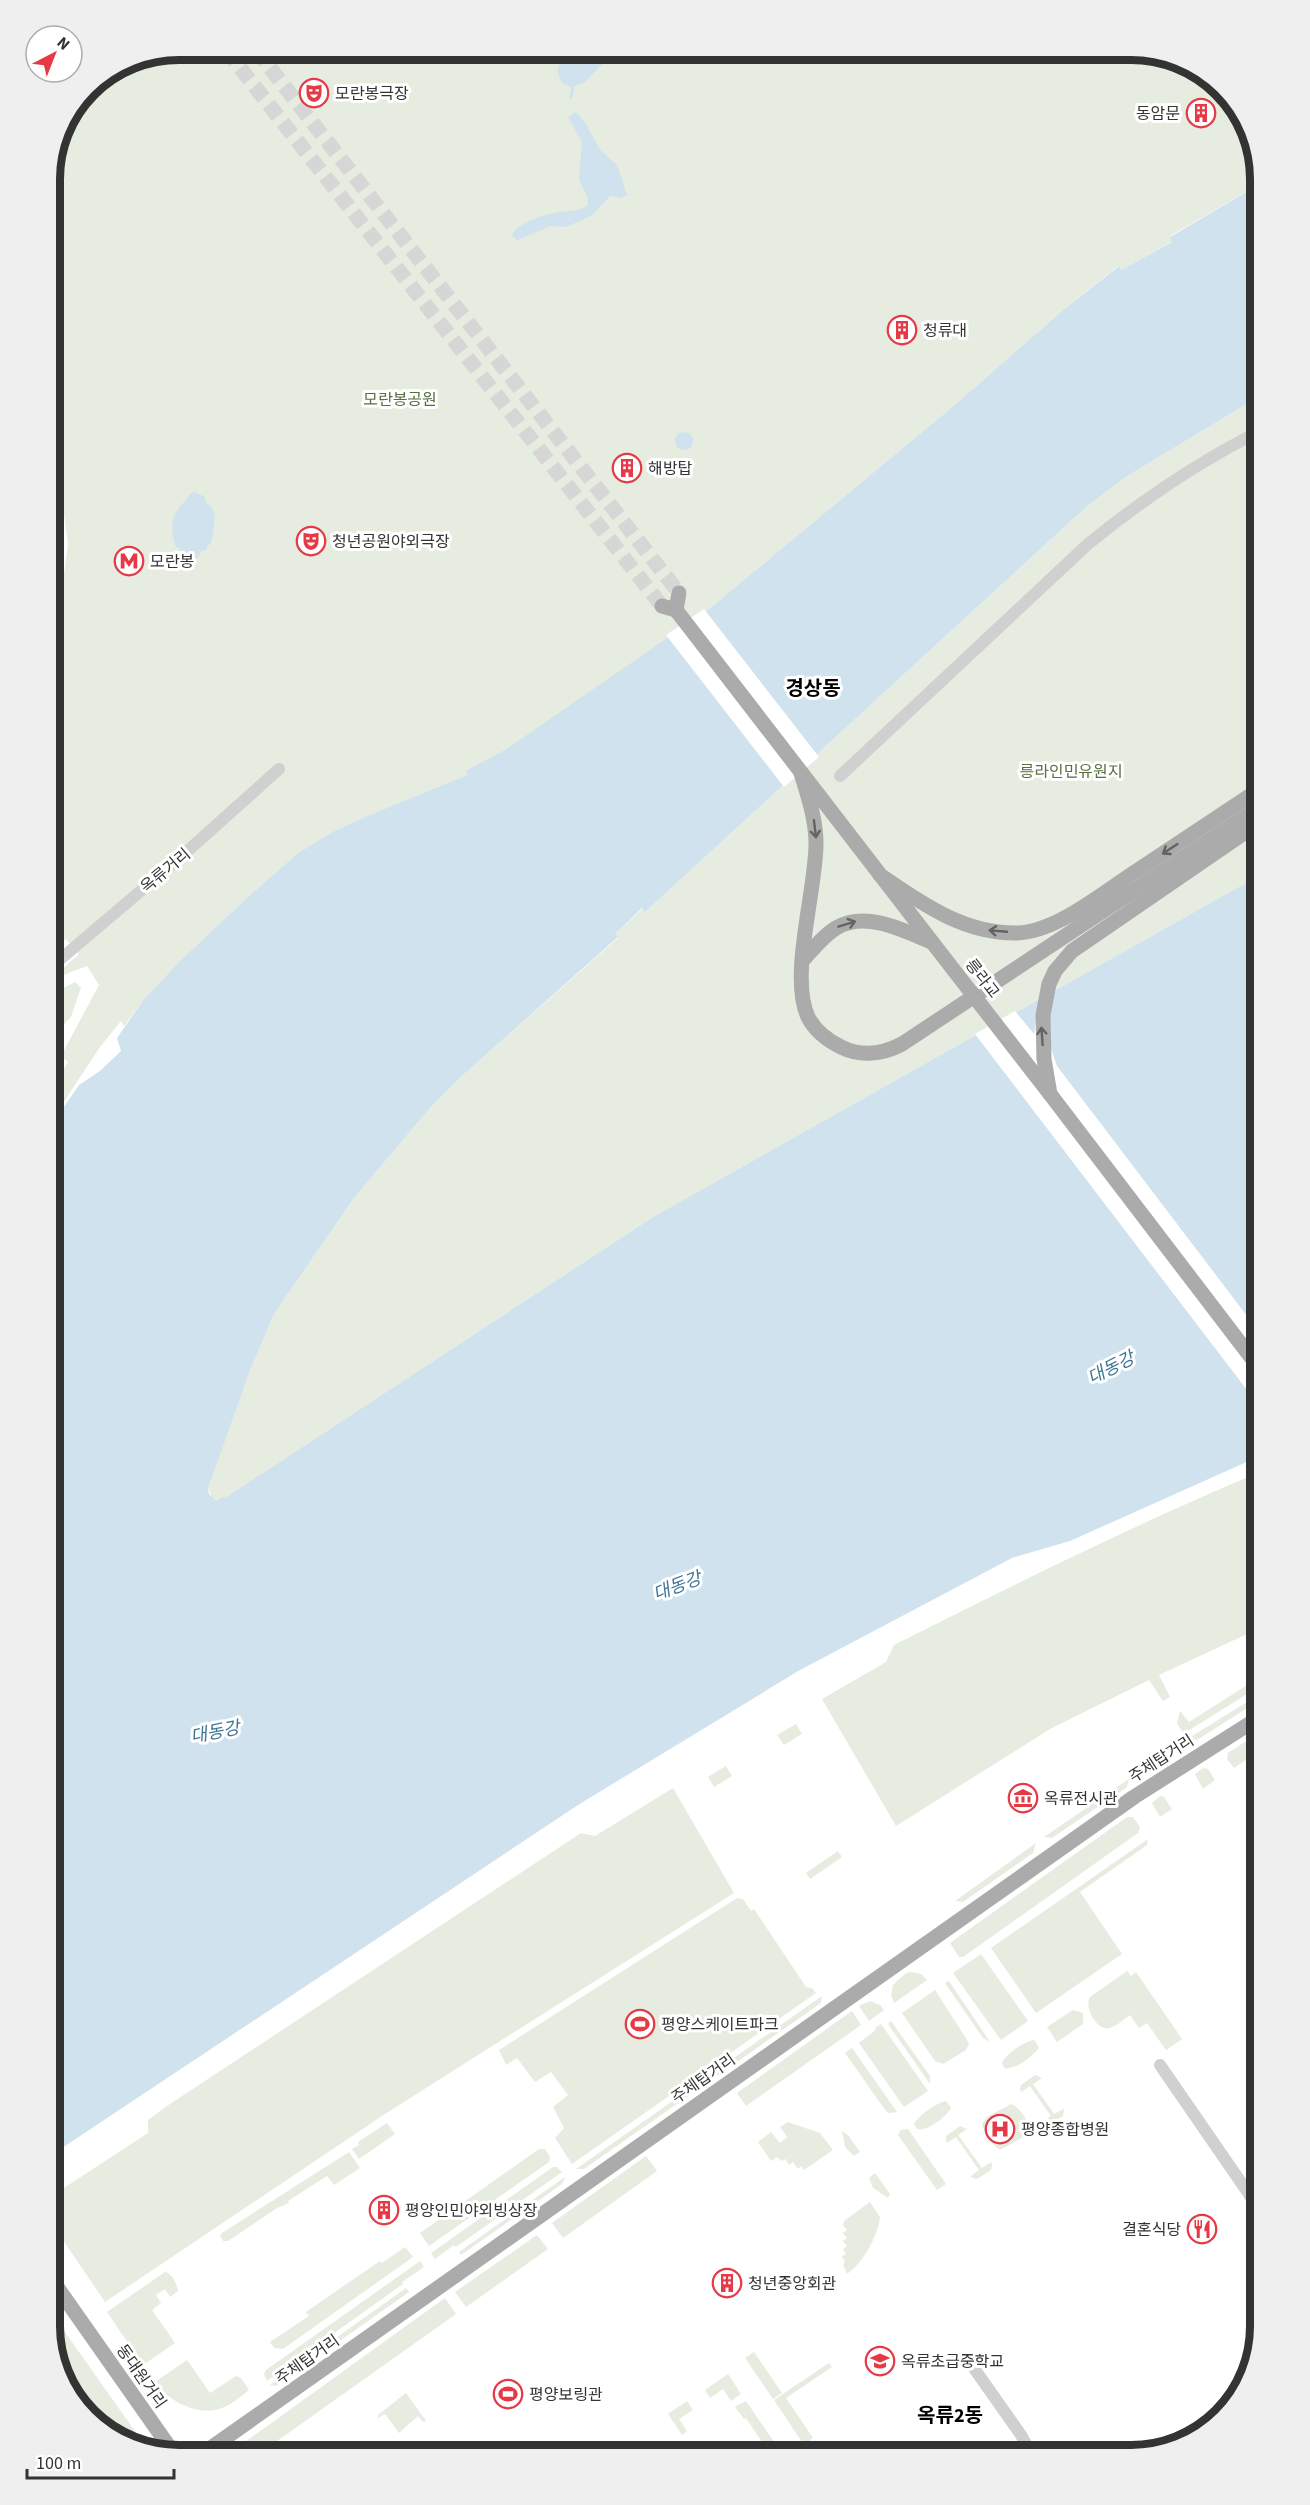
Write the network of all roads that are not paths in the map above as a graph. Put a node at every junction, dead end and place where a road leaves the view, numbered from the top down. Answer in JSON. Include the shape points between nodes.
{"nodes":[{"id":1,"x":1250,"y":436,"type":"edge"},
{"id":2,"x":679,"y":593,"type":"tunnel mouth"},
{"id":3,"x":279,"y":769,"type":"dead end"},
{"id":4,"x":801,"y":773,"type":"junction"},
{"id":5,"x":840,"y":776,"type":"dead end"},
{"id":6,"x":1250,"y":796,"type":"edge"},
{"id":7,"x":1250,"y":814,"type":"edge"},
{"id":8,"x":1250,"y":829,"type":"edge"},
{"id":9,"x":880,"y":875,"type":"junction"},
{"id":10,"x":932,"y":942,"type":"junction"},
{"id":11,"x":60,"y":960,"type":"edge"},
{"id":12,"x":803,"y":960,"type":"junction"},
{"id":13,"x":1050,"y":1094,"type":"junction"},
{"id":14,"x":1250,"y":1356,"type":"edge"},
{"id":15,"x":1250,"y":1725,"type":"edge"},
{"id":16,"x":1161,"y":2065,"type":"dead end"},
{"id":17,"x":1250,"y":2185,"type":"edge"},
{"id":18,"x":60,"y":2291,"type":"edge"},
{"id":19,"x":971,"y":2364,"type":"dead end"},
{"id":20,"x":168,"y":2445,"type":"edge"},
{"id":21,"x":215,"y":2445,"type":"edge"},
{"id":22,"x":1026,"y":2445,"type":"edge"}],
"edges":[{"from":1,"to":5,"type":"street","via":[[1218,452],[1123,515],[1088,544]]},
{"from":2,"to":4,"type":"main road","name":"릉라교","via":[[669,608]]},
{"from":3,"to":11,"type":"street","name":"옥류거리"},
{"from":4,"to":9,"type":"main road","name":"릉라교"},
{"from":4,"to":12,"type":"main road","one_way":true,"via":[[816,837]]},
{"from":6,"to":9,"type":"main road","one_way":true,"via":[[1077,910],[1037,930],[985,930],[928,908]]},
{"from":7,"to":12,"type":"main road","via":[[902,1044],[880,1053],[847,1050],[818,1032],[808,1017],[802,991]]},
{"from":13,"to":8,"type":"main road","one_way":true,"via":[[1042,1028],[1047,992],[1055,971],[1083,942]]},
{"from":9,"to":10,"type":"main road","name":"릉라교"},
{"from":12,"to":10,"type":"main road","one_way":true,"via":[[836,928],[855,922],[889,926]]},
{"from":10,"to":13,"type":"main road","name":"릉라교","bridge":true},
{"from":13,"to":14,"type":"main road","name":"릉라교"},
{"from":15,"to":21,"type":"main road","name":"주체탑거리","via":[[1134,1797]]},
{"from":16,"to":17,"type":"street"},
{"from":18,"to":20,"type":"main road","name":"동대원거리"},
{"from":19,"to":22,"type":"street"}]}
